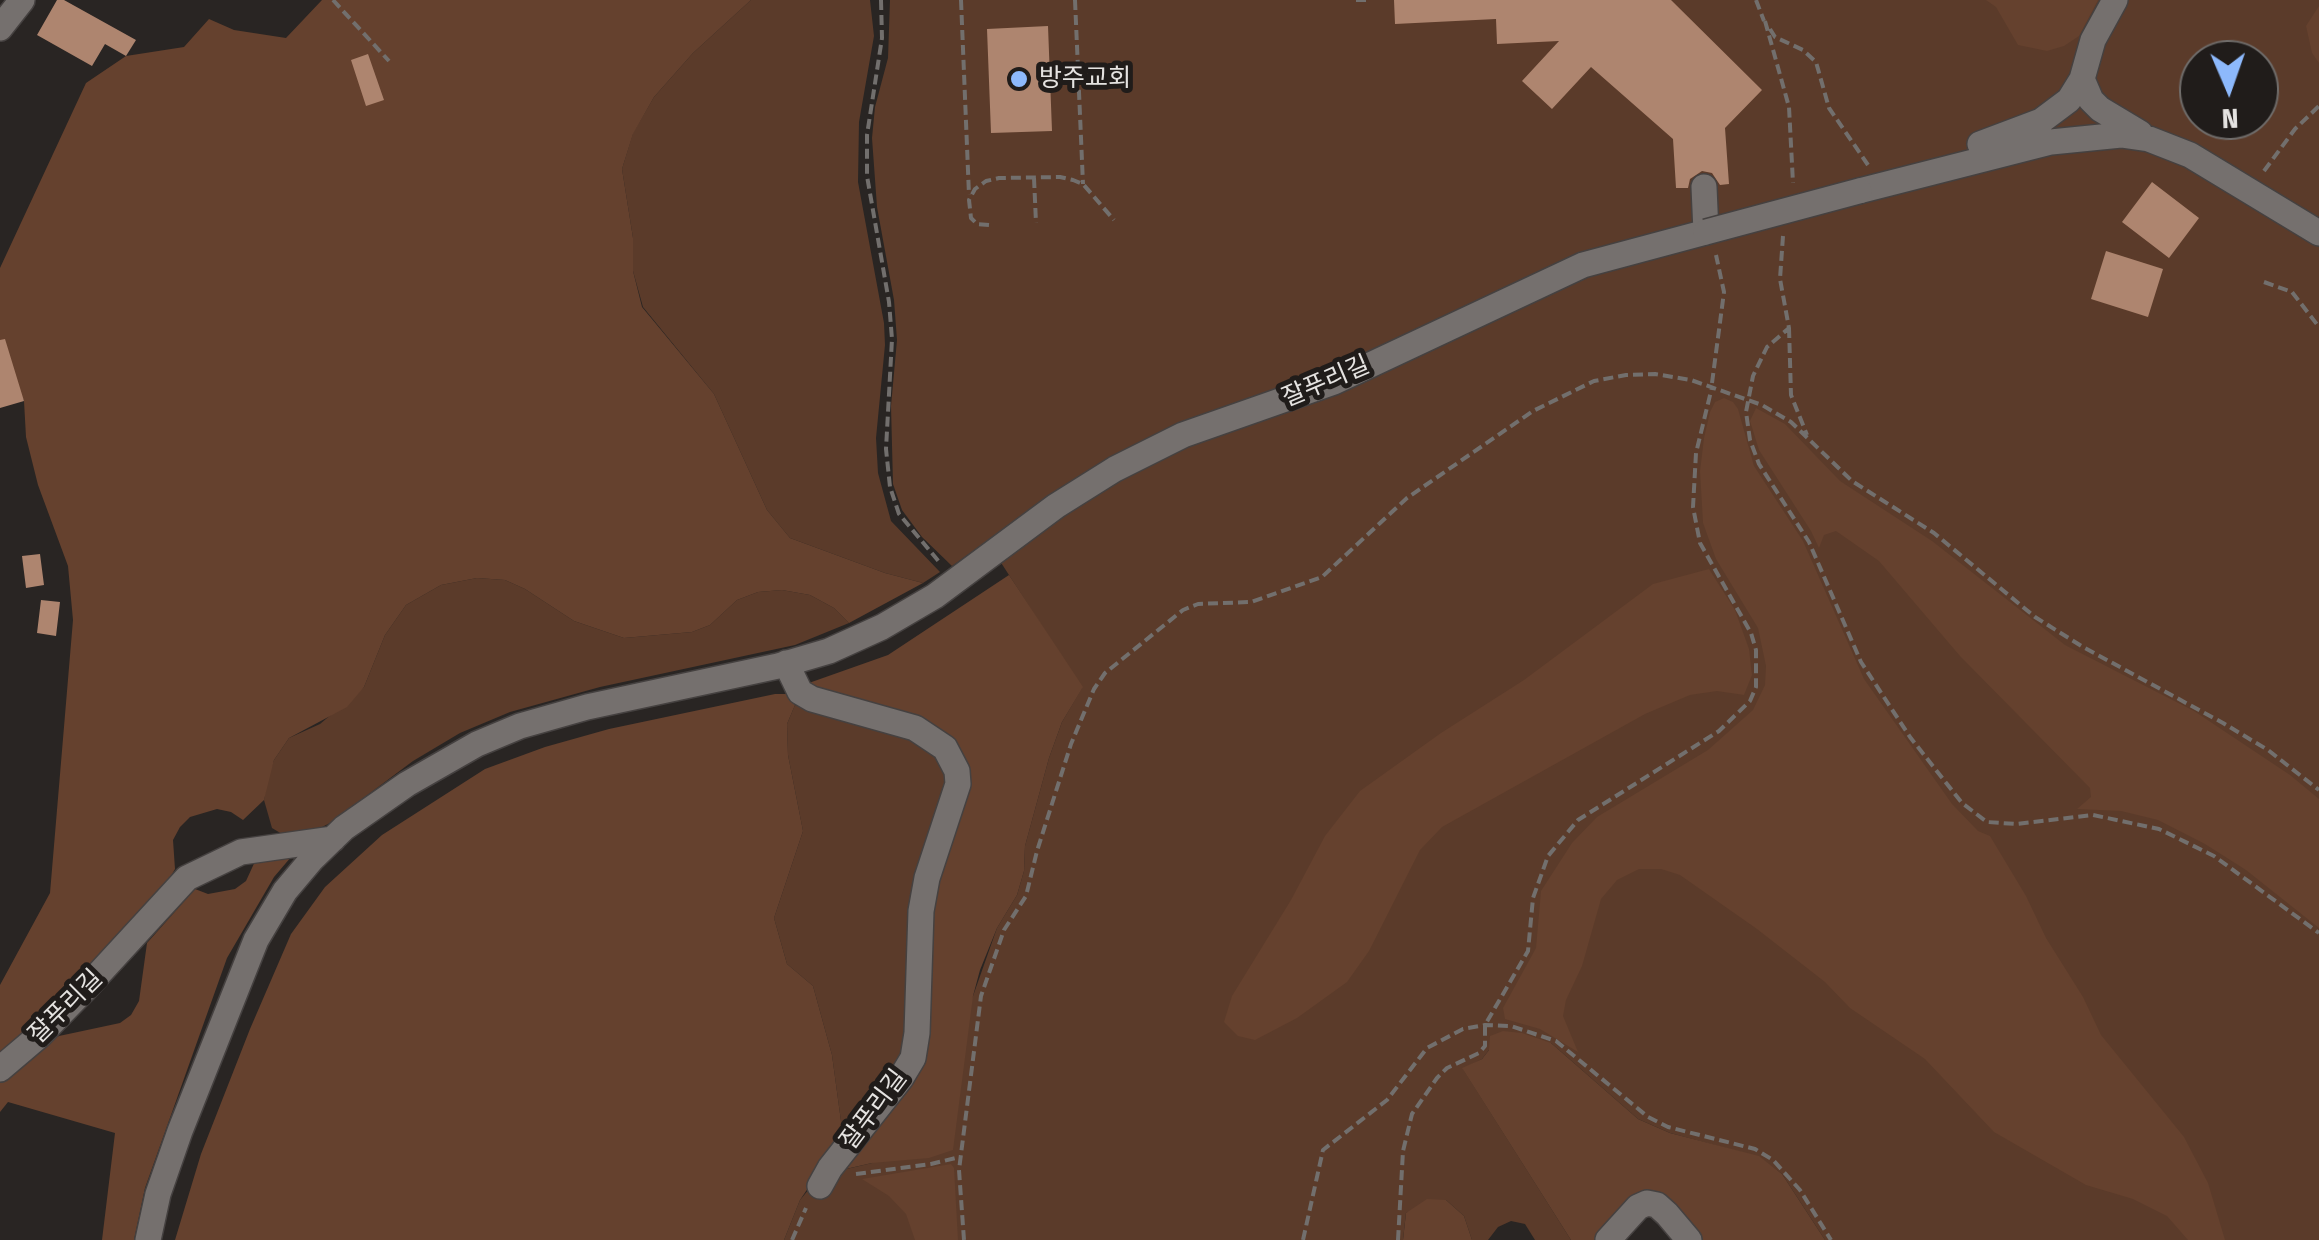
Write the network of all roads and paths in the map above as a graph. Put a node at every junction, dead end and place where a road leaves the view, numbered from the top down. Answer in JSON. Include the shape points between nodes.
{"nodes":[{"id":1,"x":22,"y":0,"type":"edge"},
{"id":2,"x":333,"y":0,"type":"edge"},
{"id":3,"x":881,"y":0,"type":"edge"},
{"id":4,"x":961,"y":0,"type":"edge"},
{"id":5,"x":1075,"y":0,"type":"edge"},
{"id":6,"x":1356,"y":0,"type":"edge"},
{"id":7,"x":1367,"y":0,"type":"edge"},
{"id":8,"x":1756,"y":0,"type":"edge"},
{"id":9,"x":2115,"y":0,"type":"edge"},
{"id":10,"x":1765,"y":22,"type":"junction"},
{"id":11,"x":0,"y":28,"type":"edge"},
{"id":12,"x":388,"y":62,"type":"dead end"},
{"id":13,"x":2082,"y":79,"type":"junction"},
{"id":14,"x":2319,"y":106,"type":"edge"},
{"id":15,"x":2149,"y":139,"type":"junction"},
{"id":16,"x":1034,"y":177,"type":"junction"},
{"id":17,"x":1084,"y":184,"type":"junction"},
{"id":18,"x":1882,"y":185,"type":"junction"},
{"id":19,"x":1704,"y":186,"type":"dead end"},
{"id":20,"x":1793,"y":186,"type":"dead end"},
{"id":21,"x":2250,"y":190,"type":"junction"},
{"id":22,"x":969,"y":200,"type":"junction"},
{"id":23,"x":1114,"y":220,"type":"dead end"},
{"id":24,"x":1036,"y":223,"type":"dead end"},
{"id":25,"x":1785,"y":224,"type":"dead end"},
{"id":26,"x":989,"y":225,"type":"dead end"},
{"id":27,"x":2319,"y":233,"type":"edge"},
{"id":28,"x":1710,"y":241,"type":"junction"},
{"id":29,"x":2264,"y":282,"type":"dead end"},
{"id":30,"x":1789,"y":328,"type":"junction"},
{"id":31,"x":2319,"y":328,"type":"edge"},
{"id":32,"x":1712,"y":385,"type":"junction"},
{"id":33,"x":1748,"y":399,"type":"junction"},
{"id":34,"x":1808,"y":439,"type":"junction"},
{"id":35,"x":959,"y":579,"type":"junction"},
{"id":36,"x":786,"y":664,"type":"junction"},
{"id":37,"x":2319,"y":790,"type":"edge"},
{"id":38,"x":334,"y":839,"type":"junction"},
{"id":39,"x":2319,"y":933,"type":"edge"},
{"id":40,"x":1486,"y":1025,"type":"junction"},
{"id":41,"x":0,"y":1069,"type":"edge"},
{"id":42,"x":960,"y":1157,"type":"junction"},
{"id":43,"x":820,"y":1186,"type":"junction"},
{"id":44,"x":148,"y":1240,"type":"edge"},
{"id":45,"x":792,"y":1240,"type":"edge"},
{"id":46,"x":964,"y":1240,"type":"edge"},
{"id":47,"x":1303,"y":1240,"type":"edge"},
{"id":48,"x":1398,"y":1240,"type":"edge"},
{"id":49,"x":1608,"y":1240,"type":"edge"},
{"id":50,"x":1689,"y":1240,"type":"edge"},
{"id":51,"x":1831,"y":1240,"type":"edge"}],
"edges":[{"from":1,"to":11,"type":"street"},
{"from":2,"to":12,"type":"path"},
{"from":3,"to":35,"type":"path","via":[[867,149],[892,339],[886,412],[890,487],[899,514]]},
{"from":4,"to":22,"type":"path"},
{"from":5,"to":17,"type":"path"},
{"from":6,"to":7,"type":"path"},
{"from":8,"to":10,"type":"path"},
{"from":9,"to":13,"type":"street","name":"잘푸리길"},
{"from":10,"to":18,"type":"path","via":[[1816,62],[1829,108]]},
{"from":10,"to":20,"type":"path","via":[[1789,107]]},
{"from":13,"to":15,"type":"street","name":"잘푸리길","via":[[2100,109]]},
{"from":13,"to":18,"type":"street","name":"잘푸리길","via":[[2069,100],[2041,121]]},
{"from":14,"to":21,"type":"path"},
{"from":15,"to":18,"type":"street","name":"잘푸리길","via":[[2095,135],[2051,142]]},
{"from":15,"to":21,"type":"street","name":"잘푸리길"},
{"from":16,"to":17,"type":"path"},
{"from":16,"to":22,"type":"path","via":[[986,180]]},
{"from":16,"to":24,"type":"path"},
{"from":17,"to":23,"type":"path"},
{"from":18,"to":28,"type":"street","name":"잘푸리길","bridge":true},
{"from":19,"to":28,"type":"street"},
{"from":21,"to":27,"type":"street","name":"잘푸리길"},
{"from":22,"to":26,"type":"path","via":[[970,218]]},
{"from":25,"to":30,"type":"path","via":[[1779,261]]},
{"from":28,"to":32,"type":"path","via":[[1724,292]]},
{"from":28,"to":35,"type":"street","name":"잘푸리길","via":[[1582,265],[1334,382],[1184,435],[1056,506]]},
{"from":29,"to":31,"type":"path","via":[[2292,292]]},
{"from":30,"to":33,"type":"path","via":[[1767,346]]},
{"from":30,"to":34,"type":"path","via":[[1791,395]]},
{"from":32,"to":33,"type":"path"},
{"from":32,"to":40,"type":"path","via":[[1696,453],[1694,517],[1700,544],[1751,632],[1756,686],[1719,731],[1607,800],[1559,840],[1538,878],[1528,951]]},
{"from":32,"to":42,"type":"path","via":[[1626,375],[1563,395],[1407,498],[1322,577],[1251,602],[1183,610],[1105,674],[1070,744],[1026,896],[987,972]]},
{"from":33,"to":34,"type":"path"},
{"from":33,"to":39,"type":"path","via":[[1746,426],[1760,464],[1809,542],[1861,662],[1962,804],[2000,824],[2093,815],[2159,829],[2214,856]]},
{"from":34,"to":37,"type":"path","via":[[1852,481],[1934,533],[2048,626],[2238,732]]},
{"from":35,"to":36,"type":"street","name":"잘푸리길","via":[[882,628]]},
{"from":36,"to":38,"type":"street","name":"잘푸리길","via":[[520,726],[408,784]]},
{"from":36,"to":43,"type":"street","name":"잘푸리길","via":[[800,692],[915,728],[945,748],[954,758],[958,784],[921,911],[912,1058]]},
{"from":38,"to":41,"type":"street","name":"잘푸리길","via":[[241,852],[187,878]]},
{"from":38,"to":44,"type":"street","name":"잘푸리길","via":[[285,892],[256,940],[180,1131]]},
{"from":40,"to":47,"type":"path","via":[[1427,1048],[1387,1100],[1322,1150]]},
{"from":40,"to":48,"type":"path","via":[[1479,1053],[1437,1078],[1412,1114],[1402,1150]]},
{"from":40,"to":51,"type":"path","via":[[1556,1041],[1648,1117],[1773,1160]]},
{"from":42,"to":43,"type":"path"},
{"from":42,"to":46,"type":"path"},
{"from":43,"to":45,"type":"path"},
{"from":49,"to":50,"type":"street","via":[[1647,1204],[1667,1214]]}]}
